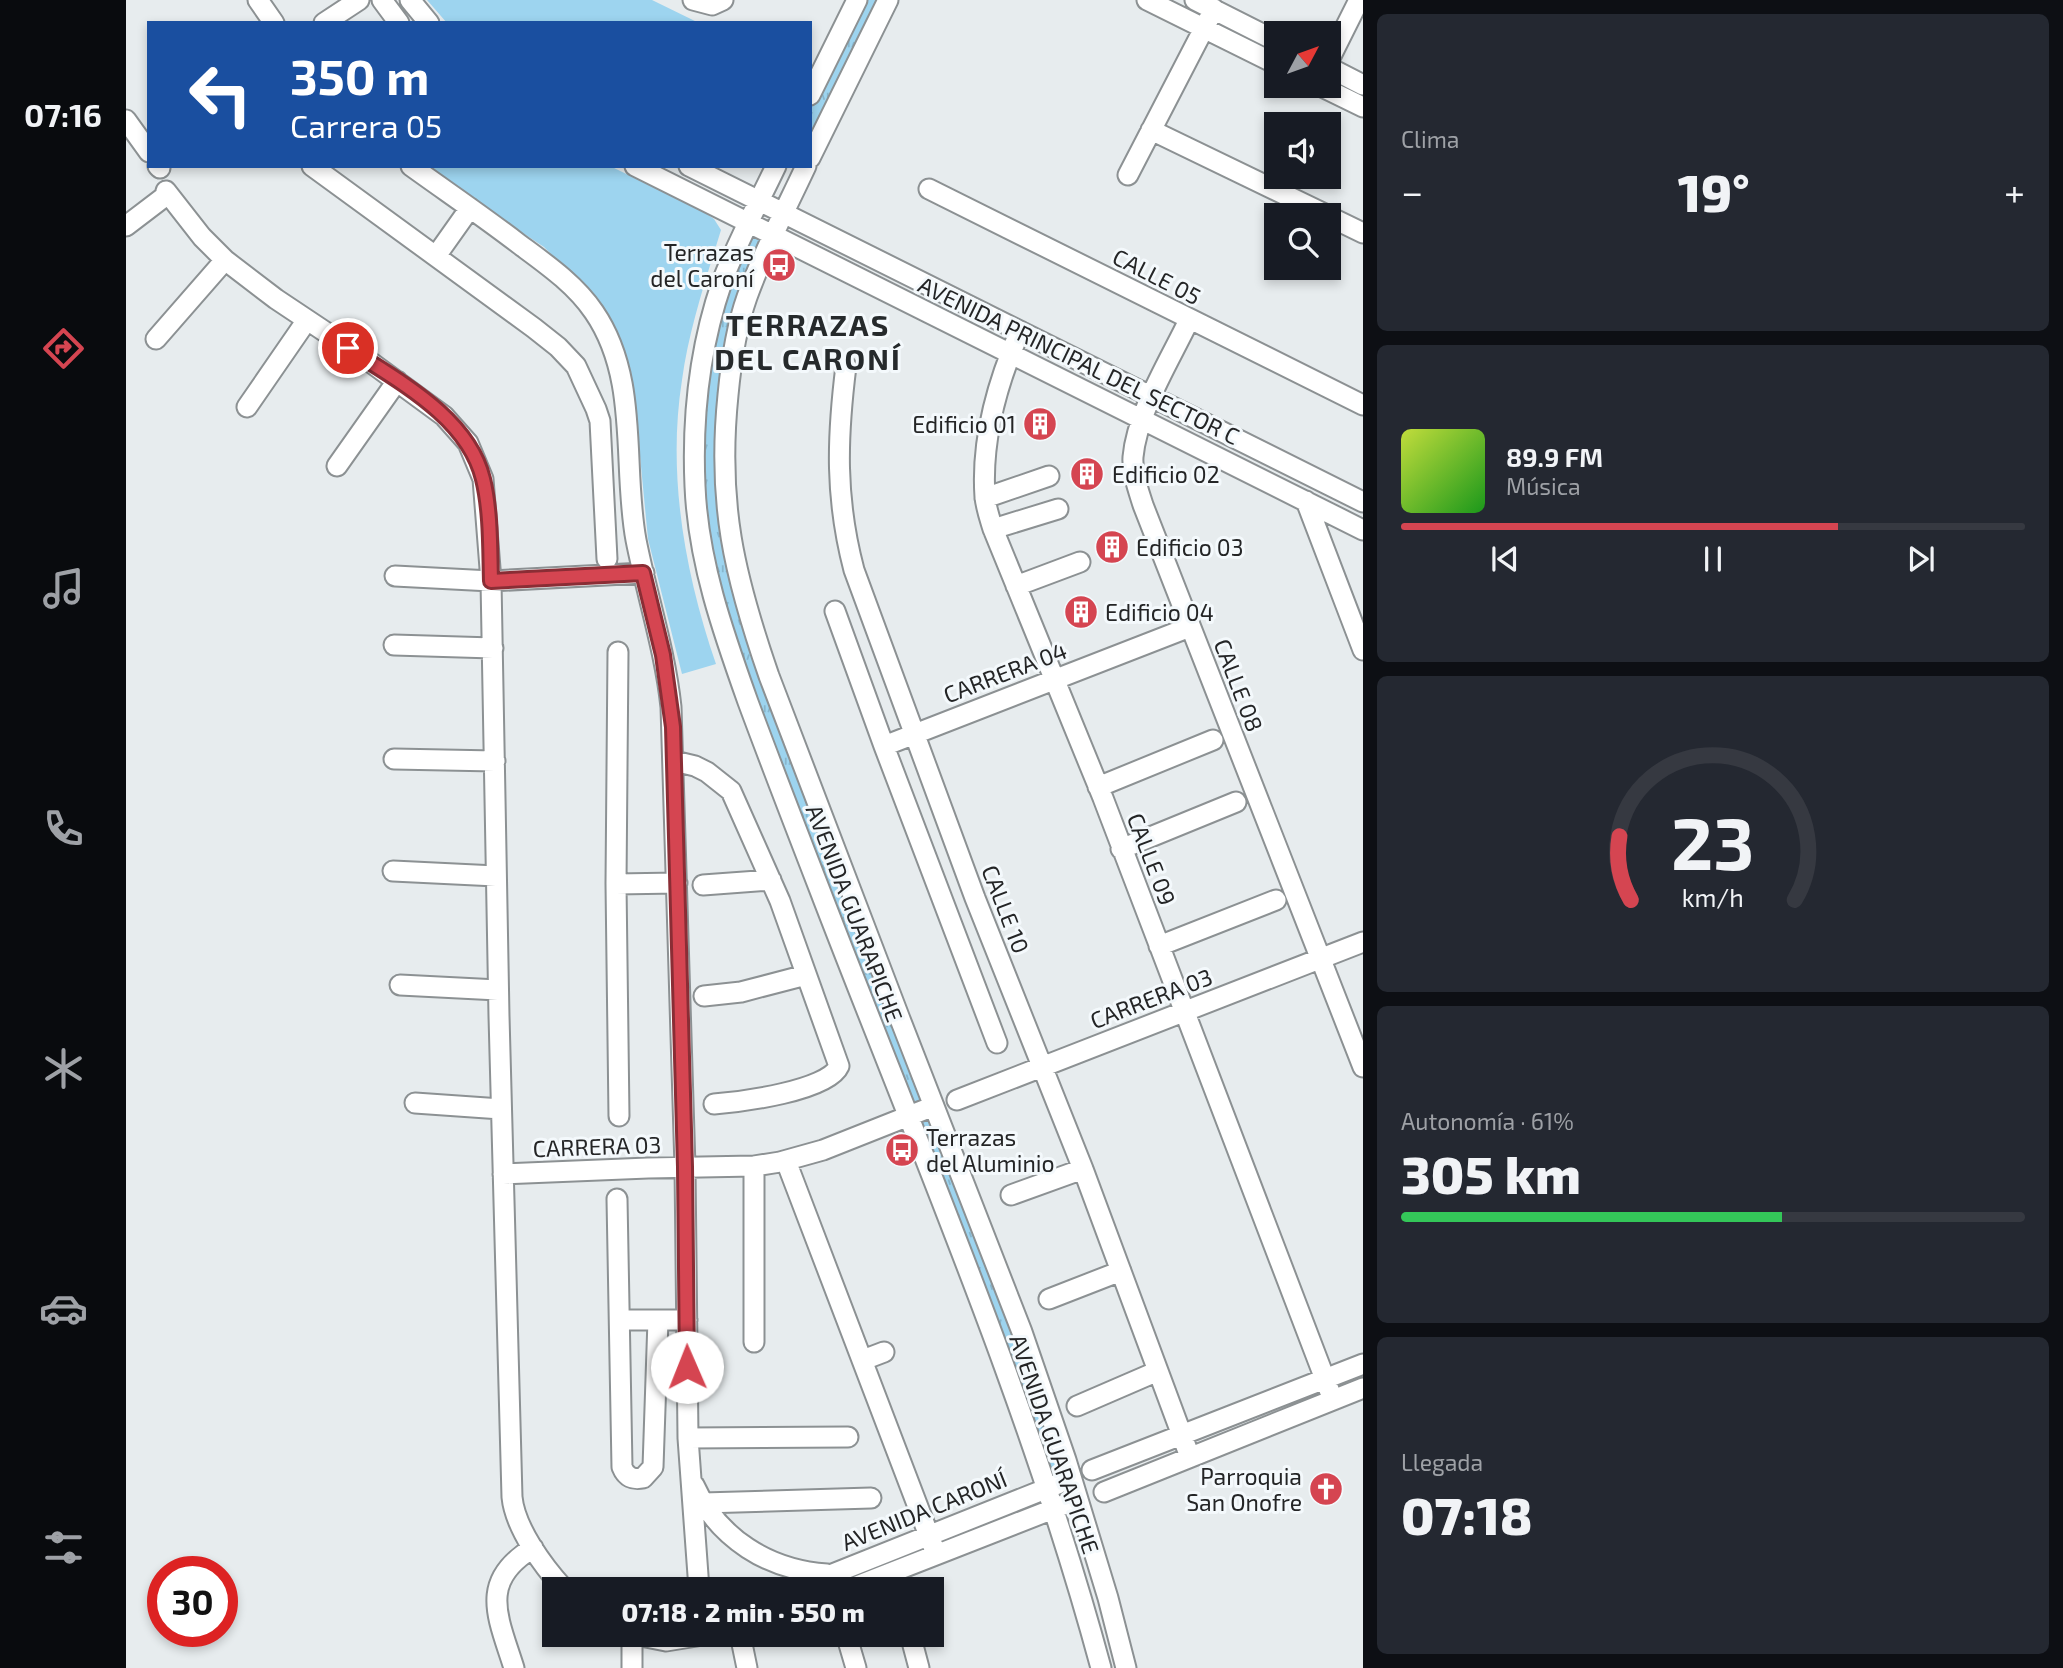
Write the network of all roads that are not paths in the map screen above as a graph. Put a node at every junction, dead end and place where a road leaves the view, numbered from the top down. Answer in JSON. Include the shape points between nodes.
{"nodes":[{"id":1,"x":258,"y":0,"type":"edge"},
{"id":2,"x":359,"y":0,"type":"edge"},
{"id":3,"x":382,"y":0,"type":"edge"},
{"id":4,"x":410,"y":0,"type":"edge"},
{"id":5,"x":693,"y":0,"type":"edge"},
{"id":6,"x":723,"y":0,"type":"edge"},
{"id":7,"x":857,"y":0,"type":"edge"},
{"id":8,"x":888,"y":0,"type":"edge"},
{"id":9,"x":1147,"y":0,"type":"edge"},
{"id":10,"x":1195,"y":0,"type":"edge"},
{"id":11,"x":1359,"y":0,"type":"edge"},
{"id":12,"x":1214,"y":9,"type":"junction"},
{"id":13,"x":273,"y":21,"type":"edge"},
{"id":14,"x":327,"y":21,"type":"edge"},
{"id":15,"x":398,"y":21,"type":"edge"},
{"id":16,"x":427,"y":21,"type":"edge"},
{"id":17,"x":1204,"y":29,"type":"junction"},
{"id":18,"x":1264,"y":35,"type":"edge"},
{"id":19,"x":1341,"y":43,"type":"edge"},
{"id":20,"x":1264,"y":58,"type":"edge"},
{"id":21,"x":1341,"y":73,"type":"edge"},
{"id":22,"x":1363,"y":85,"type":"edge"},
{"id":23,"x":812,"y":91,"type":"edge"},
{"id":24,"x":1341,"y":96,"type":"edge"},
{"id":25,"x":1363,"y":107,"type":"edge"},
{"id":26,"x":126,"y":120,"type":"edge"},
{"id":27,"x":1151,"y":130,"type":"junction"},
{"id":28,"x":147,"y":147,"type":"edge"},
{"id":29,"x":812,"y":154,"type":"edge"},
{"id":30,"x":315,"y":168,"type":"edge"},
{"id":31,"x":414,"y":168,"type":"edge"},
{"id":32,"x":639,"y":168,"type":"edge"},
{"id":33,"x":693,"y":168,"type":"edge"},
{"id":34,"x":775,"y":168,"type":"edge"},
{"id":35,"x":805,"y":168,"type":"edge"},
{"id":36,"x":1128,"y":175,"type":"dead end"},
{"id":37,"x":929,"y":189,"type":"dead end"},
{"id":38,"x":759,"y":201,"type":"junction"},
{"id":39,"x":1300,"y":203,"type":"edge"},
{"id":40,"x":470,"y":208,"type":"junction"},
{"id":41,"x":784,"y":214,"type":"junction"},
{"id":42,"x":1341,"y":220,"type":"edge"},
{"id":43,"x":749,"y":222,"type":"junction"},
{"id":44,"x":1360,"y":225,"type":"edge"},
{"id":45,"x":126,"y":226,"type":"edge"},
{"id":46,"x":774,"y":234,"type":"junction"},
{"id":47,"x":436,"y":257,"type":"junction"},
{"id":48,"x":225,"y":260,"type":"junction"},
{"id":49,"x":307,"y":320,"type":"junction"},
{"id":50,"x":1189,"y":320,"type":"junction"},
{"id":51,"x":1020,"y":331,"type":"junction"},
{"id":52,"x":156,"y":339,"type":"dead end"},
{"id":53,"x":1010,"y":354,"type":"junction"},
{"id":54,"x":846,"y":366,"type":"dead end"},
{"id":55,"x":397,"y":381,"type":"junction"},
{"id":56,"x":1152,"y":397,"type":"junction"},
{"id":57,"x":1363,"y":405,"type":"edge"},
{"id":58,"x":247,"y":407,"type":"dead end"},
{"id":59,"x":1143,"y":419,"type":"junction"},
{"id":60,"x":337,"y":466,"type":"dead end"},
{"id":61,"x":1049,"y":476,"type":"dead end"},
{"id":62,"x":985,"y":498,"type":"junction"},
{"id":63,"x":1307,"y":501,"type":"junction"},
{"id":64,"x":1363,"y":502,"type":"edge"},
{"id":65,"x":1058,"y":509,"type":"dead end"},
{"id":66,"x":993,"y":529,"type":"junction"},
{"id":67,"x":1363,"y":530,"type":"edge"},
{"id":68,"x":607,"y":559,"type":"dead end"},
{"id":69,"x":1080,"y":562,"type":"dead end"},
{"id":70,"x":643,"y":573,"type":"junction"},
{"id":71,"x":395,"y":576,"type":"dead end"},
{"id":72,"x":491,"y":581,"type":"junction"},
{"id":73,"x":1016,"y":586,"type":"junction"},
{"id":74,"x":835,"y":611,"type":"dead end"},
{"id":75,"x":1190,"y":627,"type":"junction"},
{"id":76,"x":394,"y":645,"type":"dead end"},
{"id":77,"x":493,"y":648,"type":"junction"},
{"id":78,"x":1363,"y":650,"type":"edge"},
{"id":79,"x":618,"y":652,"type":"dead end"},
{"id":80,"x":1054,"y":679,"type":"junction"},
{"id":81,"x":915,"y":733,"type":"junction"},
{"id":82,"x":1213,"y":740,"type":"dead end"},
{"id":83,"x":884,"y":746,"type":"junction"},
{"id":84,"x":394,"y":758,"type":"dead end"},
{"id":85,"x":495,"y":761,"type":"junction"},
{"id":86,"x":674,"y":761,"type":"junction"},
{"id":87,"x":1098,"y":787,"type":"junction"},
{"id":88,"x":1236,"y":802,"type":"dead end"},
{"id":89,"x":1121,"y":849,"type":"junction"},
{"id":90,"x":393,"y":872,"type":"dead end"},
{"id":91,"x":496,"y":876,"type":"junction"},
{"id":92,"x":771,"y":880,"type":"junction"},
{"id":93,"x":677,"y":883,"type":"junction"},
{"id":94,"x":616,"y":884,"type":"junction"},
{"id":95,"x":703,"y":885,"type":"dead end"},
{"id":96,"x":975,"y":898,"type":"junction"},
{"id":97,"x":1276,"y":900,"type":"dead end"},
{"id":98,"x":946,"y":909,"type":"junction"},
{"id":99,"x":1363,"y":942,"type":"edge"},
{"id":100,"x":1159,"y":946,"type":"junction"},
{"id":101,"x":1321,"y":958,"type":"junction"},
{"id":102,"x":806,"y":975,"type":"junction"},
{"id":103,"x":400,"y":985,"type":"dead end"},
{"id":104,"x":498,"y":990,"type":"junction"},
{"id":105,"x":704,"y":996,"type":"dead end"},
{"id":106,"x":1185,"y":1011,"type":"junction"},
{"id":107,"x":997,"y":1044,"type":"dead end"},
{"id":108,"x":1043,"y":1067,"type":"junction"},
{"id":109,"x":1363,"y":1067,"type":"edge"},
{"id":110,"x":957,"y":1100,"type":"dead end"},
{"id":111,"x":415,"y":1103,"type":"dead end"},
{"id":112,"x":713,"y":1104,"type":"dead end"},
{"id":113,"x":934,"y":1106,"type":"junction"},
{"id":114,"x":501,"y":1108,"type":"junction"},
{"id":115,"x":619,"y":1115,"type":"dead end"},
{"id":116,"x":908,"y":1116,"type":"junction"},
{"id":117,"x":786,"y":1161,"type":"junction"},
{"id":118,"x":754,"y":1166,"type":"junction"},
{"id":119,"x":685,"y":1167,"type":"junction"},
{"id":120,"x":1083,"y":1168,"type":"junction"},
{"id":121,"x":503,"y":1174,"type":"junction"},
{"id":122,"x":1011,"y":1195,"type":"dead end"},
{"id":123,"x":617,"y":1199,"type":"dead end"},
{"id":124,"x":1121,"y":1271,"type":"junction"},
{"id":125,"x":1049,"y":1299,"type":"dead end"},
{"id":126,"x":620,"y":1320,"type":"junction"},
{"id":127,"x":658,"y":1320,"type":"junction"},
{"id":128,"x":687,"y":1320,"type":"junction"},
{"id":129,"x":754,"y":1342,"type":"dead end"},
{"id":130,"x":884,"y":1352,"type":"dead end"},
{"id":131,"x":863,"y":1360,"type":"junction"},
{"id":132,"x":1363,"y":1364,"type":"edge"},
{"id":133,"x":1158,"y":1371,"type":"junction"},
{"id":134,"x":1325,"y":1378,"type":"junction"},
{"id":135,"x":1363,"y":1388,"type":"edge"},
{"id":136,"x":1333,"y":1399,"type":"junction"},
{"id":137,"x":1077,"y":1406,"type":"dead end"},
{"id":138,"x":1182,"y":1435,"type":"junction"},
{"id":139,"x":848,"y":1437,"type":"dead end"},
{"id":140,"x":688,"y":1438,"type":"junction"},
{"id":141,"x":1190,"y":1457,"type":"junction"},
{"id":142,"x":1092,"y":1470,"type":"dead end"},
{"id":143,"x":690,"y":1478,"type":"junction"},
{"id":144,"x":1072,"y":1479,"type":"junction"},
{"id":145,"x":1047,"y":1487,"type":"junction"},
{"id":146,"x":1104,"y":1492,"type":"dead end"},
{"id":147,"x":871,"y":1498,"type":"dead end"},
{"id":148,"x":1079,"y":1500,"type":"junction"},
{"id":149,"x":703,"y":1503,"type":"junction"},
{"id":150,"x":1054,"y":1508,"type":"junction"},
{"id":151,"x":929,"y":1534,"type":"junction"},
{"id":152,"x":533,"y":1548,"type":"junction"},
{"id":153,"x":936,"y":1554,"type":"junction"},
{"id":154,"x":899,"y":1569,"type":"junction"},
{"id":155,"x":832,"y":1574,"type":"junction"},
{"id":156,"x":555,"y":1577,"type":"edge"},
{"id":157,"x":698,"y":1577,"type":"edge"},
{"id":158,"x":824,"y":1577,"type":"edge"},
{"id":159,"x":879,"y":1577,"type":"edge"},
{"id":160,"x":900,"y":1577,"type":"edge"},
{"id":161,"x":632,"y":1647,"type":"edge"},
{"id":162,"x":743,"y":1647,"type":"edge"},
{"id":163,"x":850,"y":1647,"type":"edge"},
{"id":164,"x":914,"y":1647,"type":"edge"},
{"id":165,"x":514,"y":1668,"type":"edge"},
{"id":166,"x":632,"y":1668,"type":"edge"},
{"id":167,"x":747,"y":1668,"type":"edge"},
{"id":168,"x":856,"y":1668,"type":"edge"},
{"id":169,"x":919,"y":1668,"type":"edge"},
{"id":170,"x":1101,"y":1668,"type":"edge"},
{"id":171,"x":1126,"y":1668,"type":"edge"}],
"edges":[{"from":1,"to":13,"type":"street"},
{"from":2,"to":14,"type":"street"},
{"from":3,"to":15,"type":"street"},
{"from":4,"to":16,"type":"street"},
{"from":5,"to":6,"type":"street","via":[[705,5]]},
{"from":7,"to":23,"type":"street"},
{"from":8,"to":29,"type":"street"},
{"from":9,"to":17,"type":"street"},
{"from":10,"to":12,"type":"street"},
{"from":11,"to":19,"type":"street"},
{"from":12,"to":17,"type":"street"},
{"from":12,"to":18,"type":"street"},
{"from":17,"to":20,"type":"street"},
{"from":17,"to":27,"type":"street"},
{"from":21,"to":22,"type":"street"},
{"from":24,"to":25,"type":"street"},
{"from":26,"to":28,"type":"street"},
{"from":27,"to":36,"type":"street"},
{"from":27,"to":39,"type":"street"},
{"from":30,"to":47,"type":"street"},
{"from":31,"to":40,"type":"street"},
{"from":32,"to":43,"type":"street","name":"AVENIDA PRINCIPAL DEL SECTOR C"},
{"from":33,"to":38,"type":"street","name":"AVENIDA PRINCIPAL DEL SECTOR C"},
{"from":34,"to":38,"type":"street","name":"AVENIDA GUARAPICHE"},
{"from":35,"to":41,"type":"street","name":"AVENIDA GUARAPICHE"},
{"from":37,"to":50,"type":"street","name":"CALLE 05"},
{"from":38,"to":41,"type":"street","name":"AVENIDA PRINCIPAL DEL SECTOR C"},
{"from":38,"to":43,"type":"street","name":"AVENIDA GUARAPICHE"},
{"from":40,"to":47,"type":"street"},
{"from":40,"to":70,"type":"street","via":[[560,275],[605,330],[626,411],[632,512]]},
{"from":41,"to":46,"type":"street","name":"AVENIDA GUARAPICHE"},
{"from":41,"to":51,"type":"street","name":"AVENIDA PRINCIPAL DEL SECTOR C"},
{"from":42,"to":44,"type":"street"},
{"from":43,"to":46,"type":"street","name":"AVENIDA PRINCIPAL DEL SECTOR C"},
{"from":43,"to":116,"type":"street","name":"AVENIDA GUARAPICHE","via":[[715,307],[695,413],[695,490],[704,562],[748,703]]},
{"from":45,"to":48,"type":"street","via":[[167,192]]},
{"from":46,"to":53,"type":"street","name":"AVENIDA PRINCIPAL DEL SECTOR C"},
{"from":46,"to":113,"type":"street","name":"AVENIDA GUARAPICHE","via":[[746,300],[729,384],[723,481],[731,544],[769,676]]},
{"from":47,"to":68,"type":"street","via":[[558,347],[581,374],[600,421]]},
{"from":48,"to":49,"type":"street"},
{"from":48,"to":52,"type":"street"},
{"from":49,"to":55,"type":"street"},
{"from":49,"to":58,"type":"street"},
{"from":50,"to":56,"type":"street","name":"CALLE 08"},
{"from":50,"to":57,"type":"street","name":"CALLE 05"},
{"from":51,"to":53,"type":"street","name":"CALLE 09"},
{"from":51,"to":56,"type":"street","name":"AVENIDA PRINCIPAL DEL SECTOR C"},
{"from":53,"to":59,"type":"street","name":"AVENIDA PRINCIPAL DEL SECTOR C"},
{"from":53,"to":62,"type":"street","name":"CALLE 09","via":[[990,423]]},
{"from":54,"to":81,"type":"street","name":"CALLE 10","via":[[838,466],[845,536]]},
{"from":55,"to":60,"type":"street"},
{"from":55,"to":72,"type":"street","via":[[444,416],[475,457],[486,500]]},
{"from":56,"to":59,"type":"street","name":"CALLE 08"},
{"from":56,"to":64,"type":"street","name":"AVENIDA PRINCIPAL DEL SECTOR C"},
{"from":59,"to":63,"type":"street","name":"AVENIDA PRINCIPAL DEL SECTOR C"},
{"from":59,"to":75,"type":"street","name":"CALLE 08","via":[[1133,458],[1134,474]]},
{"from":61,"to":62,"type":"street"},
{"from":62,"to":66,"type":"street","name":"CALLE 09"},
{"from":63,"to":67,"type":"street","name":"AVENIDA PRINCIPAL DEL SECTOR C"},
{"from":63,"to":78,"type":"street"},
{"from":65,"to":66,"type":"street"},
{"from":66,"to":73,"type":"street","name":"CALLE 09"},
{"from":69,"to":73,"type":"street"},
{"from":70,"to":72,"type":"street"},
{"from":70,"to":86,"type":"street","via":[[669,686]]},
{"from":71,"to":72,"type":"street"},
{"from":72,"to":77,"type":"street"},
{"from":73,"to":80,"type":"street","name":"CALLE 09"},
{"from":74,"to":83,"type":"street"},
{"from":75,"to":80,"type":"street","name":"CARRERA 04"},
{"from":75,"to":101,"type":"street","name":"CALLE 08"},
{"from":76,"to":77,"type":"street"},
{"from":77,"to":85,"type":"street"},
{"from":79,"to":94,"type":"street"},
{"from":80,"to":81,"type":"street","name":"CARRERA 04"},
{"from":80,"to":87,"type":"street","name":"CALLE 09"},
{"from":81,"to":83,"type":"street","name":"CARRERA 04"},
{"from":81,"to":96,"type":"street","name":"CALLE 10"},
{"from":82,"to":87,"type":"street"},
{"from":83,"to":98,"type":"street"},
{"from":84,"to":85,"type":"street"},
{"from":85,"to":91,"type":"street"},
{"from":86,"to":92,"type":"street","via":[[707,772],[731,791]]},
{"from":86,"to":93,"type":"street"},
{"from":87,"to":89,"type":"street","name":"CALLE 09"},
{"from":88,"to":89,"type":"street"},
{"from":89,"to":100,"type":"street","name":"CALLE 09"},
{"from":90,"to":91,"type":"street"},
{"from":91,"to":104,"type":"street"},
{"from":92,"to":95,"type":"street"},
{"from":92,"to":102,"type":"street"},
{"from":93,"to":94,"type":"street"},
{"from":93,"to":119,"type":"street"},
{"from":94,"to":115,"type":"street"},
{"from":96,"to":98,"type":"street"},
{"from":96,"to":108,"type":"street","name":"CALLE 10"},
{"from":97,"to":100,"type":"street"},
{"from":98,"to":107,"type":"street"},
{"from":99,"to":101,"type":"street","name":"CARRERA 03"},
{"from":100,"to":106,"type":"street","name":"CALLE 09"},
{"from":101,"to":106,"type":"street","name":"CARRERA 03"},
{"from":101,"to":109,"type":"street","name":"CALLE 08"},
{"from":102,"to":105,"type":"street","via":[[741,992]]},
{"from":102,"to":112,"type":"street","via":[[839,1066],[836,1072],[767,1097]]},
{"from":103,"to":104,"type":"street"},
{"from":104,"to":114,"type":"street"},
{"from":106,"to":108,"type":"street","name":"CARRERA 03"},
{"from":106,"to":134,"type":"street","name":"CALLE 09"},
{"from":108,"to":110,"type":"street","name":"CARRERA 03"},
{"from":108,"to":120,"type":"street","name":"CALLE 10"},
{"from":111,"to":114,"type":"street"},
{"from":113,"to":116,"type":"street","name":"CARRERA 03"},
{"from":113,"to":144,"type":"street","name":"AVENIDA GUARAPICHE","via":[[1022,1332]]},
{"from":114,"to":121,"type":"street"},
{"from":116,"to":117,"type":"street","name":"CARRERA 03"},
{"from":116,"to":145,"type":"street","name":"AVENIDA GUARAPICHE"},
{"from":117,"to":118,"type":"street","name":"CARRERA 03"},
{"from":117,"to":131,"type":"street"},
{"from":118,"to":119,"type":"street","name":"CARRERA 03"},
{"from":118,"to":129,"type":"street"},
{"from":119,"to":121,"type":"street","name":"CARRERA 03"},
{"from":119,"to":128,"type":"street"},
{"from":120,"to":122,"type":"street"},
{"from":120,"to":124,"type":"street","name":"CALLE 10"},
{"from":121,"to":152,"type":"street","via":[[512,1497],[513,1509]]},
{"from":123,"to":126,"type":"street"},
{"from":124,"to":125,"type":"street"},
{"from":124,"to":133,"type":"street","name":"CALLE 10"},
{"from":126,"to":127,"type":"street"},
{"from":126,"to":127,"type":"street","via":[[622,1467],[637,1479],[653,1466]]},
{"from":127,"to":128,"type":"street"},
{"from":128,"to":140,"type":"street"},
{"from":130,"to":131,"type":"street"},
{"from":131,"to":151,"type":"street"},
{"from":132,"to":134,"type":"street"},
{"from":133,"to":137,"type":"street"},
{"from":133,"to":138,"type":"street","name":"CALLE 10"},
{"from":134,"to":136,"type":"street","name":"CALLE 09"},
{"from":134,"to":138,"type":"street"},
{"from":135,"to":136,"type":"street"},
{"from":136,"to":141,"type":"street"},
{"from":138,"to":141,"type":"street","name":"CALLE 10"},
{"from":138,"to":142,"type":"street"},
{"from":139,"to":140,"type":"street"},
{"from":140,"to":143,"type":"street"},
{"from":141,"to":146,"type":"street"},
{"from":143,"to":149,"type":"street"},
{"from":143,"to":157,"type":"street"},
{"from":144,"to":145,"type":"street","name":"AVENIDA CARONÍ"},
{"from":144,"to":148,"type":"street","name":"AVENIDA GUARAPICHE"},
{"from":145,"to":150,"type":"street","name":"AVENIDA GUARAPICHE"},
{"from":145,"to":151,"type":"street","name":"AVENIDA CARONÍ"},
{"from":147,"to":149,"type":"street"},
{"from":148,"to":150,"type":"street","name":"AVENIDA CARONÍ"},
{"from":148,"to":171,"type":"street","name":"AVENIDA GUARAPICHE"},
{"from":149,"to":155,"type":"street","via":[[724,1530],[757,1554],[803,1572]]},
{"from":150,"to":153,"type":"street","name":"AVENIDA CARONÍ"},
{"from":150,"to":170,"type":"street","name":"AVENIDA GUARAPICHE"},
{"from":151,"to":153,"type":"street"},
{"from":151,"to":155,"type":"street","name":"AVENIDA CARONÍ"},
{"from":152,"to":156,"type":"street"},
{"from":152,"to":165,"type":"street","via":[[505,1570],[497,1591]]},
{"from":153,"to":154,"type":"street","name":"AVENIDA CARONÍ"},
{"from":154,"to":159,"type":"street","name":"AVENIDA CARONÍ"},
{"from":154,"to":160,"type":"street"},
{"from":155,"to":158,"type":"street","name":"AVENIDA CARONÍ"},
{"from":161,"to":166,"type":"street"},
{"from":162,"to":167,"type":"street"},
{"from":163,"to":168,"type":"street"},
{"from":164,"to":169,"type":"street"}]}
